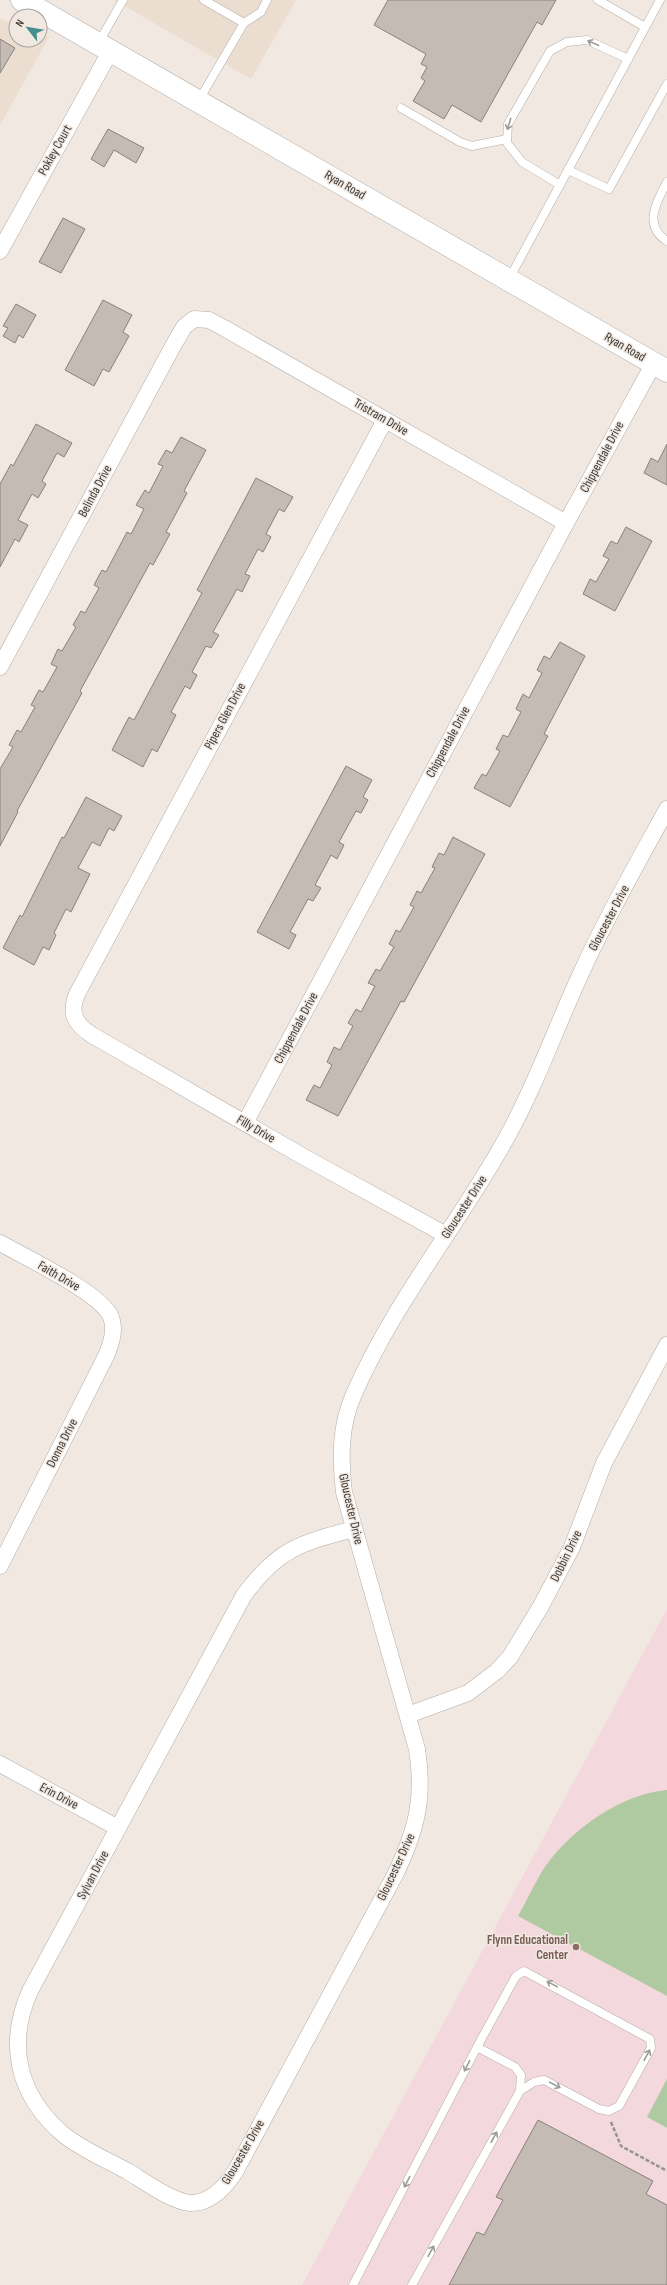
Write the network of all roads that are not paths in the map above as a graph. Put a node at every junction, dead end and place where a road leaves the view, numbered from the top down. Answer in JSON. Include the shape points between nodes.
{"nodes":[{"id":1,"x":22,"y":0,"type":"edge"},
{"id":2,"x":123,"y":0,"type":"edge"},
{"id":3,"x":204,"y":0,"type":"edge"},
{"id":4,"x":267,"y":0,"type":"edge"},
{"id":5,"x":598,"y":0,"type":"edge"},
{"id":6,"x":660,"y":0,"type":"edge"},
{"id":7,"x":244,"y":23,"type":"junction"},
{"id":8,"x":646,"y":27,"type":"junction"},
{"id":9,"x":105,"y":47,"type":"junction"},
{"id":10,"x":628,"y":59,"type":"junction"},
{"id":11,"x":667,"y":84,"type":"edge"},
{"id":12,"x":199,"y":100,"type":"junction"},
{"id":13,"x":400,"y":108,"type":"dead end"},
{"id":14,"x":507,"y":139,"type":"junction"},
{"id":15,"x":568,"y":170,"type":"junction"},
{"id":16,"x":667,"y":182,"type":"edge"},
{"id":17,"x":560,"y":185,"type":"junction"},
{"id":18,"x":667,"y":241,"type":"edge"},
{"id":19,"x":0,"y":251,"type":"edge"},
{"id":20,"x":509,"y":280,"type":"junction"},
{"id":21,"x":194,"y":319,"type":"joint"},
{"id":22,"x":660,"y":367,"type":"edge"},
{"id":23,"x":385,"y":420,"type":"junction"},
{"id":24,"x":566,"y":523,"type":"junction"},
{"id":25,"x":0,"y":668,"type":"edge"},
{"id":26,"x":665,"y":818,"type":"edge"},
{"id":27,"x":72,"y":1016,"type":"joint"},
{"id":28,"x":245,"y":1123,"type":"junction"},
{"id":29,"x":446,"y":1235,"type":"junction"},
{"id":30,"x":0,"y":1243,"type":"edge"},
{"id":31,"x":111,"y":1317,"type":"joint"},
{"id":32,"x":667,"y":1345,"type":"edge"},
{"id":33,"x":354,"y":1529,"type":"junction"},
{"id":34,"x":0,"y":1566,"type":"edge"},
{"id":35,"x":408,"y":1715,"type":"junction"},
{"id":36,"x":0,"y":1764,"type":"edge"},
{"id":37,"x":118,"y":1828,"type":"junction"},
{"id":38,"x":477,"y":2046,"type":"junction"},
{"id":39,"x":520,"y":2091,"type":"junction"},
{"id":40,"x":205,"y":2200,"type":"joint"},
{"id":41,"x":353,"y":2285,"type":"edge"},
{"id":42,"x":412,"y":2285,"type":"edge"}],
"edges":[{"from":1,"to":9,"type":"main road","name":"Ryan Road"},
{"from":2,"to":9,"type":"lane"},
{"from":3,"to":7,"type":"lane"},
{"from":4,"to":7,"type":"lane","via":[[261,12]]},
{"from":5,"to":8,"type":"lane"},
{"from":6,"to":8,"type":"lane"},
{"from":7,"to":12,"type":"lane"},
{"from":8,"to":10,"type":"lane"},
{"from":9,"to":12,"type":"main road","name":"Ryan Road"},
{"from":9,"to":19,"type":"street","name":"Pokley Court"},
{"from":10,"to":14,"type":"lane","one_way":true,"via":[[587,40],[567,42],[550,51],[508,124]]},
{"from":10,"to":15,"type":"lane"},
{"from":11,"to":15,"type":"lane","via":[[609,189]]},
{"from":12,"to":20,"type":"main road","name":"Ryan Road"},
{"from":13,"to":14,"type":"lane","via":[[460,142],[472,146]]},
{"from":14,"to":17,"type":"lane","via":[[507,143],[522,162]]},
{"from":15,"to":17,"type":"lane"},
{"from":16,"to":18,"type":"lane","via":[[655,203],[654,214],[654,226],[660,237]]},
{"from":17,"to":20,"type":"lane"},
{"from":20,"to":22,"type":"main road","name":"Ryan Road"},
{"from":21,"to":23,"type":"street","name":"Tristram Drive","via":[[201,318],[216,323]]},
{"from":21,"to":25,"type":"street","name":"Belinda Drive","via":[[184,327],[173,346]]},
{"from":22,"to":24,"type":"street","name":"Chippendale Drive"},
{"from":23,"to":24,"type":"street","name":"Tristram Drive"},
{"from":23,"to":27,"type":"street","name":"Pipers Glen Drive","via":[[77,994],[73,1002]]},
{"from":24,"to":28,"type":"street","name":"Chippendale Drive"},
{"from":26,"to":29,"type":"street","name":"Gloucester Drive","via":[[596,941],[509,1134]]},
{"from":27,"to":28,"type":"street","name":"Filly Drive","via":[[81,1028],[92,1035]]},
{"from":28,"to":29,"type":"street","name":"Filly Drive"},
{"from":29,"to":33,"type":"street","name":"Gloucester Drive","via":[[401,1305],[360,1381],[346,1415],[341,1455],[344,1492]]},
{"from":30,"to":31,"type":"street","name":"Faith Drive","via":[[94,1298]]},
{"from":31,"to":34,"type":"street","name":"Donna Drive","via":[[112,1342],[106,1356]]},
{"from":32,"to":35,"type":"street","name":"Dobbin Drive","via":[[604,1463],[569,1553],[510,1657],[497,1671],[468,1692]]},
{"from":33,"to":35,"type":"street","name":"Gloucester Drive"},
{"from":33,"to":37,"type":"street","name":"Sylvan Drive","via":[[301,1543],[272,1562],[257,1576],[244,1595]]},
{"from":35,"to":40,"type":"street","name":"Gloucester Drive","via":[[418,1749],[421,1783],[418,1815],[405,1854],[235,2172],[226,2186]]},
{"from":36,"to":37,"type":"street","name":"Erin Drive"},
{"from":37,"to":40,"type":"street","name":"Sylvan Drive","via":[[23,2006],[18,2030],[19,2064],[30,2095],[50,2121],[65,2135],[170,2196],[190,2203]]},
{"from":38,"to":39,"type":"lane","via":[[515,2067],[521,2075]]},
{"from":39,"to":38,"type":"lane","one_way":true,"via":[[534,2082],[544,2080],[599,2109],[609,2111],[619,2106],[651,2048],[650,2039],[524,1971],[516,1976]]},
{"from":38,"to":41,"type":"lane","one_way":true},
{"from":42,"to":39,"type":"lane","one_way":true}]}
